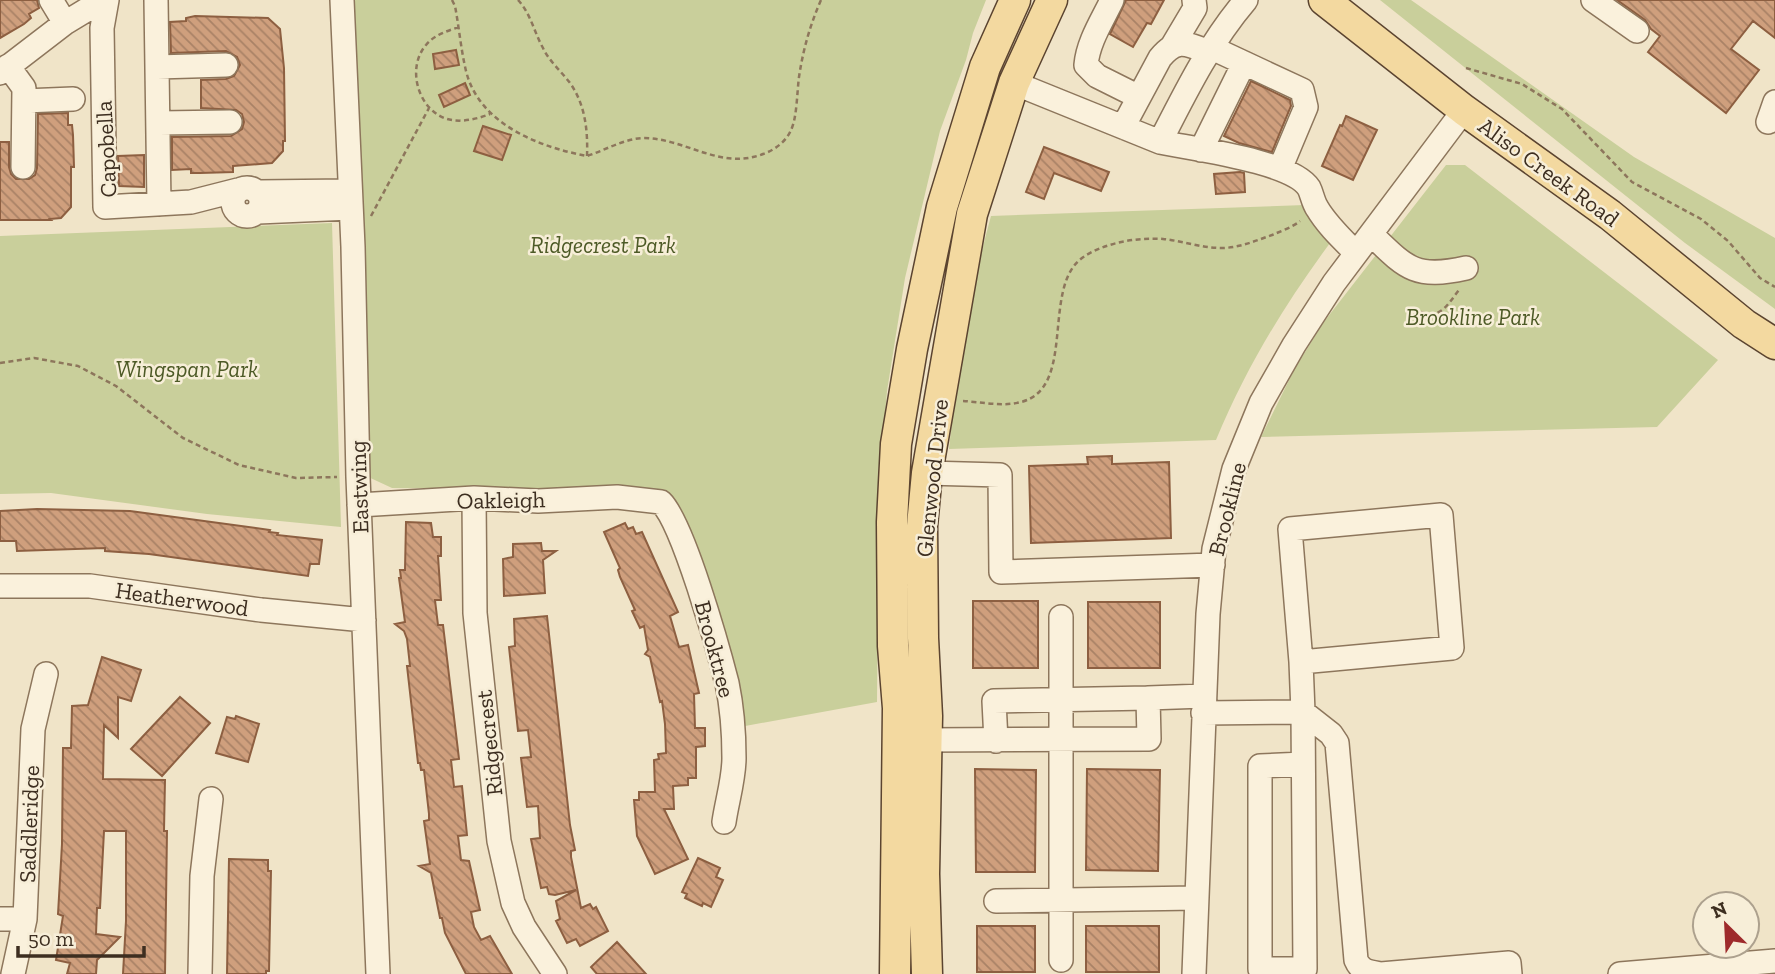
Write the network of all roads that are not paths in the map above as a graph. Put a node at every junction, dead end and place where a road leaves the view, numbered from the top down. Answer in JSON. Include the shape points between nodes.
{"nodes":[{"id":1,"x":51,"y":0,"type":"edge"},
{"id":2,"x":105,"y":0,"type":"edge"},
{"id":3,"x":156,"y":0,"type":"edge"},
{"id":4,"x":342,"y":0,"type":"edge"},
{"id":5,"x":1015,"y":0,"type":"edge"},
{"id":6,"x":1052,"y":0,"type":"edge"},
{"id":7,"x":1112,"y":0,"type":"edge"},
{"id":8,"x":1194,"y":0,"type":"edge"},
{"id":9,"x":1246,"y":0,"type":"edge"},
{"id":10,"x":1324,"y":0,"type":"edge"},
{"id":11,"x":1593,"y":0,"type":"edge"},
{"id":12,"x":65,"y":23,"type":"junction"},
{"id":13,"x":1637,"y":31,"type":"dead end"},
{"id":14,"x":1173,"y":45,"type":"junction"},
{"id":15,"x":1210,"y":50,"type":"junction"},
{"id":16,"x":1244,"y":63,"type":"junction"},
{"id":17,"x":226,"y":65,"type":"dead end"},
{"id":18,"x":157,"y":67,"type":"junction"},
{"id":19,"x":4,"y":69,"type":"edge"},
{"id":20,"x":1014,"y":83,"type":"junction"},
{"id":21,"x":1139,"y":97,"type":"junction"},
{"id":22,"x":73,"y":99,"type":"dead end"},
{"id":23,"x":24,"y":101,"type":"junction"},
{"id":24,"x":1464,"y":110,"type":"junction"},
{"id":25,"x":230,"y":122,"type":"dead end"},
{"id":26,"x":159,"y":123,"type":"junction"},
{"id":27,"x":1123,"y":127,"type":"junction"},
{"id":28,"x":1160,"y":142,"type":"junction"},
{"id":29,"x":1201,"y":150,"type":"junction"},
{"id":30,"x":23,"y":167,"type":"dead end"},
{"id":31,"x":1280,"y":169,"type":"junction"},
{"id":32,"x":349,"y":200,"type":"junction"},
{"id":33,"x":159,"y":204,"type":"junction"},
{"id":34,"x":1371,"y":234,"type":"junction"},
{"id":35,"x":1356,"y":253,"type":"junction"},
{"id":36,"x":1466,"y":268,"type":"road end"},
{"id":37,"x":1775,"y":344,"type":"edge"},
{"id":38,"x":928,"y":473,"type":"junction"},
{"id":39,"x":474,"y":498,"type":"junction"},
{"id":40,"x":642,"y":499,"type":"joint"},
{"id":41,"x":359,"y":505,"type":"junction"},
{"id":42,"x":1213,"y":565,"type":"junction"},
{"id":43,"x":0,"y":586,"type":"edge"},
{"id":44,"x":1061,"y":617,"type":"dead end"},
{"id":45,"x":364,"y":620,"type":"junction"},
{"id":46,"x":1301,"y":662,"type":"junction"},
{"id":47,"x":46,"y":674,"type":"dead end"},
{"id":48,"x":1149,"y":698,"type":"junction"},
{"id":49,"x":1061,"y":700,"type":"junction"},
{"id":50,"x":1203,"y":704,"type":"junction"},
{"id":51,"x":1303,"y":712,"type":"junction"},
{"id":52,"x":926,"y":740,"type":"junction"},
{"id":53,"x":996,"y":741,"type":"junction"},
{"id":54,"x":1061,"y":741,"type":"junction"},
{"id":55,"x":1303,"y":764,"type":"junction"},
{"id":56,"x":211,"y":799,"type":"dead end"},
{"id":57,"x":724,"y":822,"type":"dead end"},
{"id":58,"x":1196,"y":898,"type":"junction"},
{"id":59,"x":1061,"y":900,"type":"junction"},
{"id":60,"x":996,"y":901,"type":"dead end"},
{"id":61,"x":0,"y":919,"type":"edge"},
{"id":62,"x":25,"y":919,"type":"junction"},
{"id":63,"x":1061,"y":960,"type":"dead end"},
{"id":64,"x":1775,"y":961,"type":"edge"},
{"id":65,"x":1401,"y":973,"type":"edge"},
{"id":66,"x":13,"y":974,"type":"edge"},
{"id":67,"x":200,"y":974,"type":"edge"},
{"id":68,"x":378,"y":974,"type":"edge"},
{"id":69,"x":555,"y":974,"type":"edge"},
{"id":70,"x":895,"y":974,"type":"edge"},
{"id":71,"x":926,"y":974,"type":"edge"},
{"id":72,"x":1194,"y":974,"type":"edge"},
{"id":73,"x":1510,"y":974,"type":"edge"},
{"id":74,"x":1620,"y":974,"type":"edge"}],
"edges":[{"from":1,"to":12,"type":"street"},
{"from":2,"to":12,"type":"street","name":"Capobella"},
{"from":2,"to":33,"type":"street","name":"Capobella","via":[[105,207]]},
{"from":3,"to":18,"type":"street"},
{"from":4,"to":32,"type":"street","name":"Eastwing"},
{"from":5,"to":70,"type":"main road","name":"Glenwood Drive","via":[[985,67],[942,207],[896,444],[892,522],[898,708]]},
{"from":6,"to":20,"type":"main road","name":"Glenwood Drive"},
{"from":7,"to":21,"type":"street","via":[[1086,65],[1097,76]]},
{"from":8,"to":14,"type":"street","via":[[1195,8]]},
{"from":9,"to":15,"type":"street"},
{"from":10,"to":24,"type":"main road","name":"Aliso Creek Road"},
{"from":11,"to":13,"type":"street"},
{"from":12,"to":19,"type":"street","name":"Capobella"},
{"from":14,"to":15,"type":"street"},
{"from":14,"to":21,"type":"street","via":[[1160,58]]},
{"from":15,"to":16,"type":"street"},
{"from":15,"to":28,"type":"street"},
{"from":16,"to":29,"type":"street"},
{"from":16,"to":31,"type":"street","via":[[1302,90],[1306,100]]},
{"from":17,"to":18,"type":"street"},
{"from":18,"to":26,"type":"street"},
{"from":19,"to":23,"type":"street","via":[[24,88]]},
{"from":20,"to":27,"type":"street"},
{"from":20,"to":38,"type":"main road","name":"Glenwood Drive","via":[[972,214]]},
{"from":21,"to":27,"type":"street"},
{"from":22,"to":23,"type":"street"},
{"from":23,"to":30,"type":"street"},
{"from":24,"to":34,"type":"street","name":"Brookline"},
{"from":24,"to":37,"type":"main road","name":"Aliso Creek Road","via":[[1610,215]]},
{"from":25,"to":26,"type":"street"},
{"from":26,"to":33,"type":"street"},
{"from":27,"to":28,"type":"street"},
{"from":28,"to":29,"type":"street"},
{"from":29,"to":31,"type":"street"},
{"from":31,"to":35,"type":"street","via":[[1308,187],[1324,220]]},
{"from":32,"to":33,"type":"street","name":"Capobella","via":[[248,201],[217,194],[200,201]]},
{"from":32,"to":41,"type":"street","name":"Eastwing"},
{"from":34,"to":35,"type":"street","name":"Brookline"},
{"from":34,"to":36,"type":"street","via":[[1414,271],[1442,273]]},
{"from":35,"to":42,"type":"street","name":"Brookline","via":[[1261,403],[1234,469]]},
{"from":38,"to":42,"type":"street","via":[[1000,474],[1001,572]]},
{"from":38,"to":52,"type":"main road","name":"Glenwood Drive","via":[[922,526]]},
{"from":39,"to":40,"type":"street","name":"Oakleigh"},
{"from":39,"to":41,"type":"street","name":"Oakleigh"},
{"from":39,"to":69,"type":"street","name":"Ridgecrest","via":[[475,613],[499,841],[513,903]]},
{"from":40,"to":57,"type":"street","name":"Brooktree","via":[[661,502],[671,514],[727,683],[734,760]]},
{"from":41,"to":45,"type":"street","name":"Eastwing"},
{"from":42,"to":50,"type":"street","name":"Brookline"},
{"from":43,"to":45,"type":"street","name":"Heatherwood","via":[[90,586]]},
{"from":44,"to":49,"type":"street"},
{"from":45,"to":68,"type":"street","name":"Eastwing"},
{"from":46,"to":46,"type":"street","via":[[1290,529],[1441,515],[1452,648]]},
{"from":46,"to":51,"type":"street"},
{"from":47,"to":62,"type":"street","name":"Saddleridge","via":[[33,729]]},
{"from":48,"to":49,"type":"street"},
{"from":48,"to":50,"type":"street"},
{"from":48,"to":54,"type":"street","via":[[1149,739]]},
{"from":49,"to":53,"type":"street","via":[[995,701]]},
{"from":49,"to":54,"type":"street"},
{"from":50,"to":51,"type":"street"},
{"from":50,"to":58,"type":"street","name":"Brookline"},
{"from":51,"to":55,"type":"street"},
{"from":51,"to":65,"type":"street","via":[[1337,743],[1357,963],[1366,972]]},
{"from":52,"to":53,"type":"street"},
{"from":52,"to":71,"type":"main road","name":"Glenwood Drive"},
{"from":53,"to":54,"type":"street"},
{"from":54,"to":59,"type":"street"},
{"from":55,"to":55,"type":"street","via":[[1304,969],[1260,969],[1260,766]]},
{"from":56,"to":67,"type":"street","via":[[202,876]]},
{"from":58,"to":59,"type":"street"},
{"from":58,"to":72,"type":"street","name":"Brookline"},
{"from":59,"to":60,"type":"street"},
{"from":59,"to":63,"type":"street"},
{"from":61,"to":62,"type":"street"},
{"from":62,"to":66,"type":"street","name":"Saddleridge"},
{"from":64,"to":74,"type":"street"},
{"from":65,"to":73,"type":"street","via":[[1509,963]]}]}
